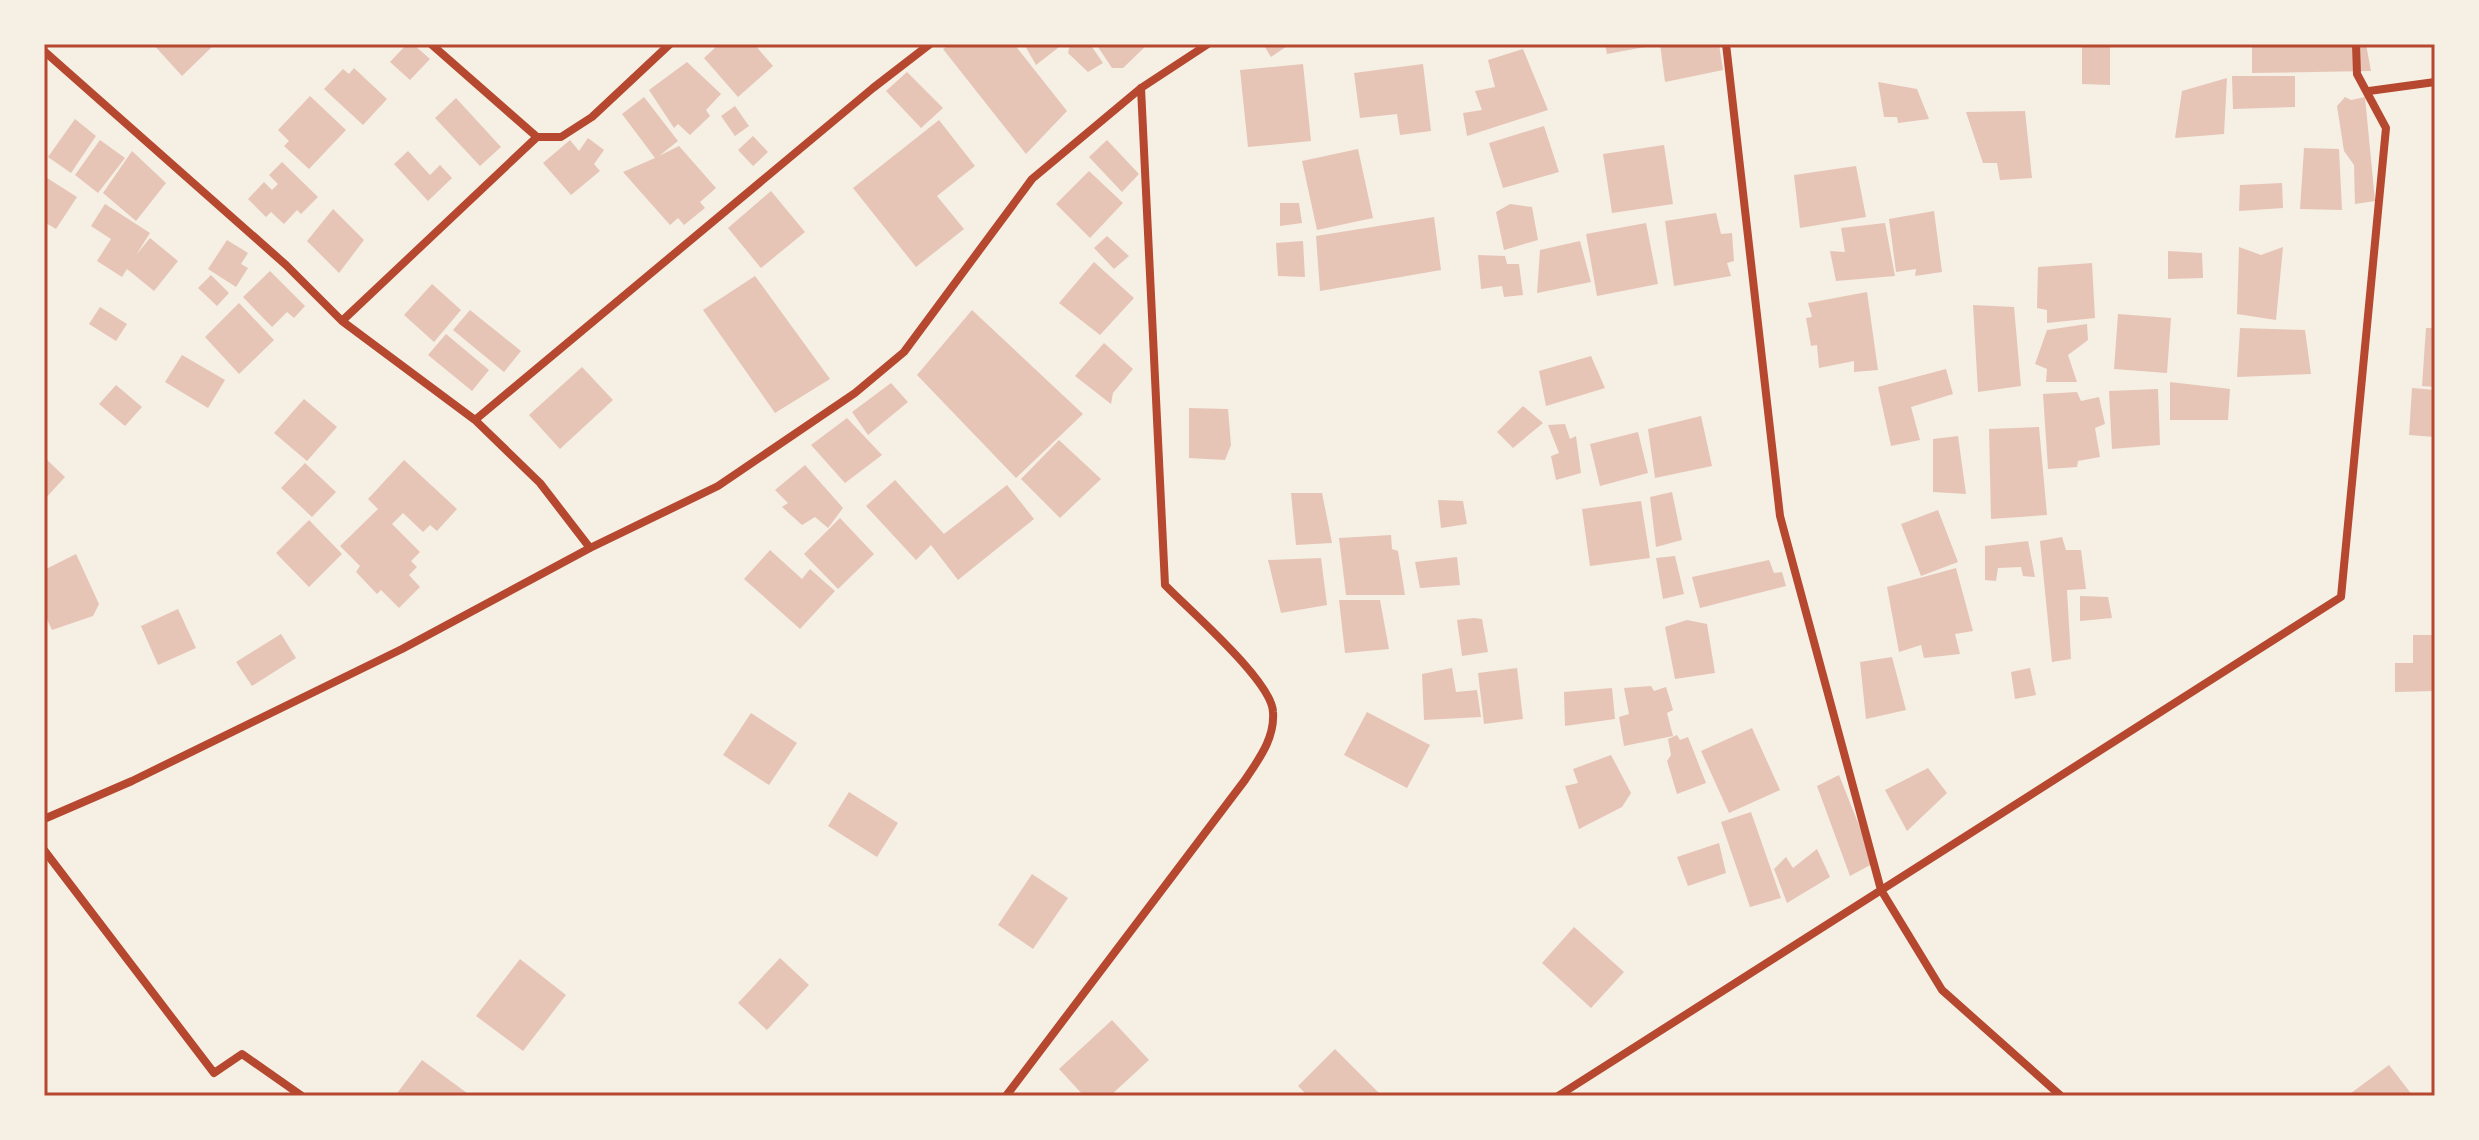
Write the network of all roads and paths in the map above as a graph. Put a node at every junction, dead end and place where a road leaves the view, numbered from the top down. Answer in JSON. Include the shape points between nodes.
{"nodes":[{"id":1,"x":431,"y":44,"type":"edge"},
{"id":2,"x":670,"y":44,"type":"edge"},
{"id":3,"x":930,"y":44,"type":"edge"},
{"id":4,"x":1208,"y":44,"type":"edge"},
{"id":5,"x":1726,"y":44,"type":"edge"},
{"id":6,"x":2356,"y":44,"type":"edge"},
{"id":7,"x":44,"y":51,"type":"edge"},
{"id":8,"x":2435,"y":82,"type":"edge"},
{"id":9,"x":1141,"y":88,"type":"junction"},
{"id":10,"x":2369,"y":91,"type":"junction"},
{"id":11,"x":537,"y":137,"type":"junction"},
{"id":12,"x":342,"y":321,"type":"junction"},
{"id":13,"x":475,"y":420,"type":"junction"},
{"id":14,"x":590,"y":548,"type":"junction"},
{"id":15,"x":44,"y":819,"type":"edge"},
{"id":16,"x":44,"y":850,"type":"edge"},
{"id":17,"x":1881,"y":890,"type":"junction"},
{"id":18,"x":302,"y":1096,"type":"edge"},
{"id":19,"x":1006,"y":1096,"type":"edge"},
{"id":20,"x":1558,"y":1096,"type":"edge"},
{"id":21,"x":2061,"y":1096,"type":"edge"}],
"edges":[{"from":1,"to":11,"type":"street"},
{"from":2,"to":11,"type":"street","via":[[592,117],[561,137]]},
{"from":3,"to":13,"type":"street"},
{"from":4,"to":9,"type":"street"},
{"from":5,"to":17,"type":"street","via":[[1780,516]]},
{"from":6,"to":10,"type":"street","via":[[2357,74]]},
{"from":7,"to":12,"type":"street"},
{"from":8,"to":10,"type":"street"},
{"from":9,"to":14,"type":"street","via":[[1032,179],[904,352],[855,393],[718,486]]},
{"from":9,"to":19,"type":"street","via":[[1165,585],[1266,687],[1273,711],[1269,741]]},
{"from":10,"to":17,"type":"street","via":[[2386,128],[2341,597]]},
{"from":11,"to":12,"type":"street"},
{"from":12,"to":13,"type":"street"},
{"from":13,"to":14,"type":"street","via":[[540,483]]},
{"from":14,"to":15,"type":"street","via":[[402,649]]},
{"from":16,"to":18,"type":"street","via":[[214,1073],[242,1054]]},
{"from":17,"to":20,"type":"street"},
{"from":17,"to":21,"type":"street","via":[[1942,990]]}]}
